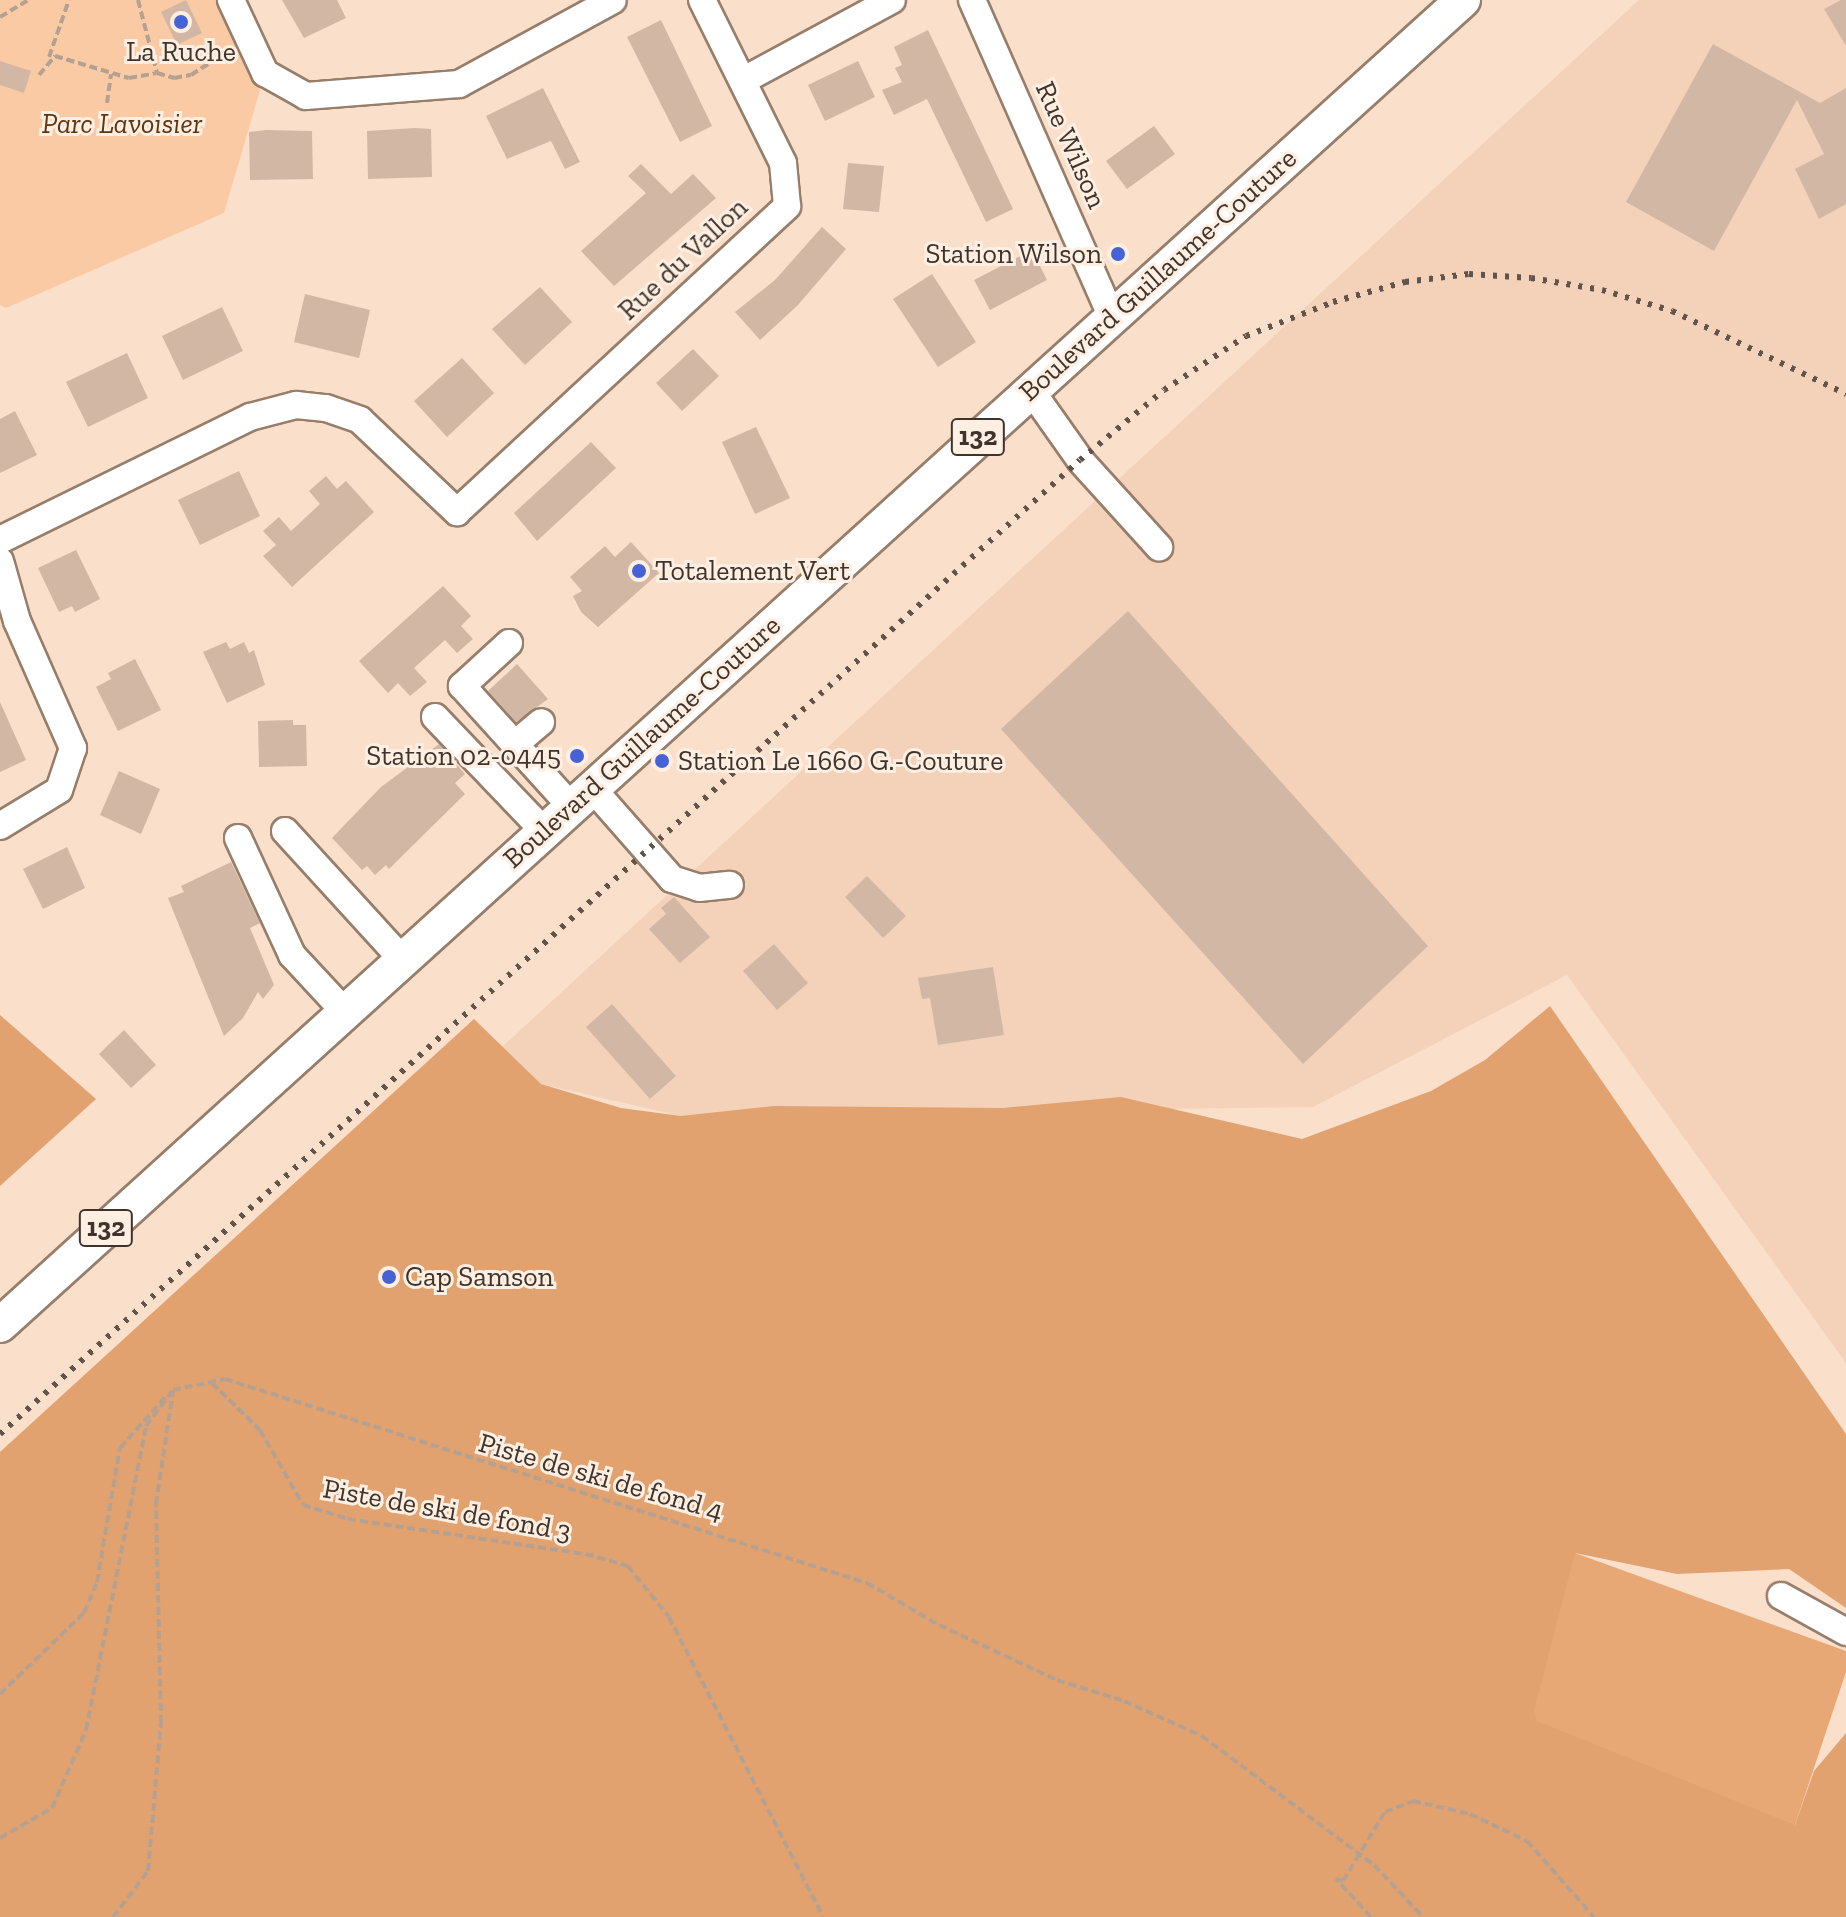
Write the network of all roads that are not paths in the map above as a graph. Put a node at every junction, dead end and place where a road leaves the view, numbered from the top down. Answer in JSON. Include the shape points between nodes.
{"nodes":[{"id":1,"x":231,"y":0,"type":"edge"},
{"id":2,"x":613,"y":0,"type":"edge"},
{"id":3,"x":702,"y":0,"type":"edge"},
{"id":4,"x":892,"y":0,"type":"edge"},
{"id":5,"x":972,"y":0,"type":"edge"},
{"id":6,"x":1463,"y":0,"type":"edge"},
{"id":7,"x":744,"y":80,"type":"junction"},
{"id":8,"x":1111,"y":315,"type":"junction"},
{"id":9,"x":1030,"y":389,"type":"junction"},
{"id":10,"x":0,"y":540,"type":"edge"},
{"id":11,"x":1159,"y":547,"type":"dead end"},
{"id":12,"x":0,"y":561,"type":"edge"},
{"id":13,"x":509,"y":643,"type":"dead end"},
{"id":14,"x":435,"y":717,"type":"dead end"},
{"id":15,"x":541,"y":722,"type":"dead end"},
{"id":16,"x":515,"y":744,"type":"junction"},
{"id":17,"x":582,"y":797,"type":"junction"},
{"id":18,"x":0,"y":826,"type":"edge"},
{"id":19,"x":285,"y":831,"type":"dead end"},
{"id":20,"x":544,"y":831,"type":"junction"},
{"id":21,"x":238,"y":838,"type":"dead end"},
{"id":22,"x":730,"y":885,"type":"dead end"},
{"id":23,"x":402,"y":959,"type":"junction"},
{"id":24,"x":345,"y":1012,"type":"junction"},
{"id":25,"x":0,"y":1325,"type":"edge"},
{"id":26,"x":1781,"y":1596,"type":"dead end"},
{"id":27,"x":1846,"y":1632,"type":"edge"}],
"edges":[{"from":1,"to":2,"type":"street","via":[[265,73],[306,96],[459,84]]},
{"from":3,"to":7,"type":"street","name":"Rue du Vallon"},
{"from":4,"to":7,"type":"street"},
{"from":5,"to":8,"type":"street","name":"Rue Wilson"},
{"from":6,"to":8,"type":"main road","name":"Boulevard Guillaume-Couture","number":"132"},
{"from":7,"to":10,"type":"street","name":"Rue du Vallon","via":[[783,163],[787,206],[457,512],[360,420],[296,405],[250,417]]},
{"from":8,"to":9,"type":"main road","name":"Boulevard Guillaume-Couture","number":"132"},
{"from":9,"to":11,"type":"street","via":[[1080,460]]},
{"from":9,"to":17,"type":"main road","name":"Boulevard Guillaume-Couture","number":"132"},
{"from":12,"to":18,"type":"street","via":[[17,621],[73,748],[59,790]]},
{"from":13,"to":16,"type":"street","via":[[462,686]]},
{"from":14,"to":20,"type":"street"},
{"from":15,"to":16,"type":"street"},
{"from":16,"to":17,"type":"street"},
{"from":17,"to":20,"type":"main road","name":"Boulevard Guillaume-Couture","number":"132"},
{"from":17,"to":22,"type":"street","via":[[672,879],[699,888]]},
{"from":19,"to":23,"type":"street"},
{"from":20,"to":23,"type":"main road","name":"Boulevard Guillaume-Couture","number":"132"},
{"from":21,"to":24,"type":"street","via":[[292,955]]},
{"from":23,"to":24,"type":"main road","name":"Boulevard Guillaume-Couture","number":"132"},
{"from":24,"to":25,"type":"main road","name":"Boulevard Guillaume-Couture","number":"132"},
{"from":26,"to":27,"type":"street"}]}
